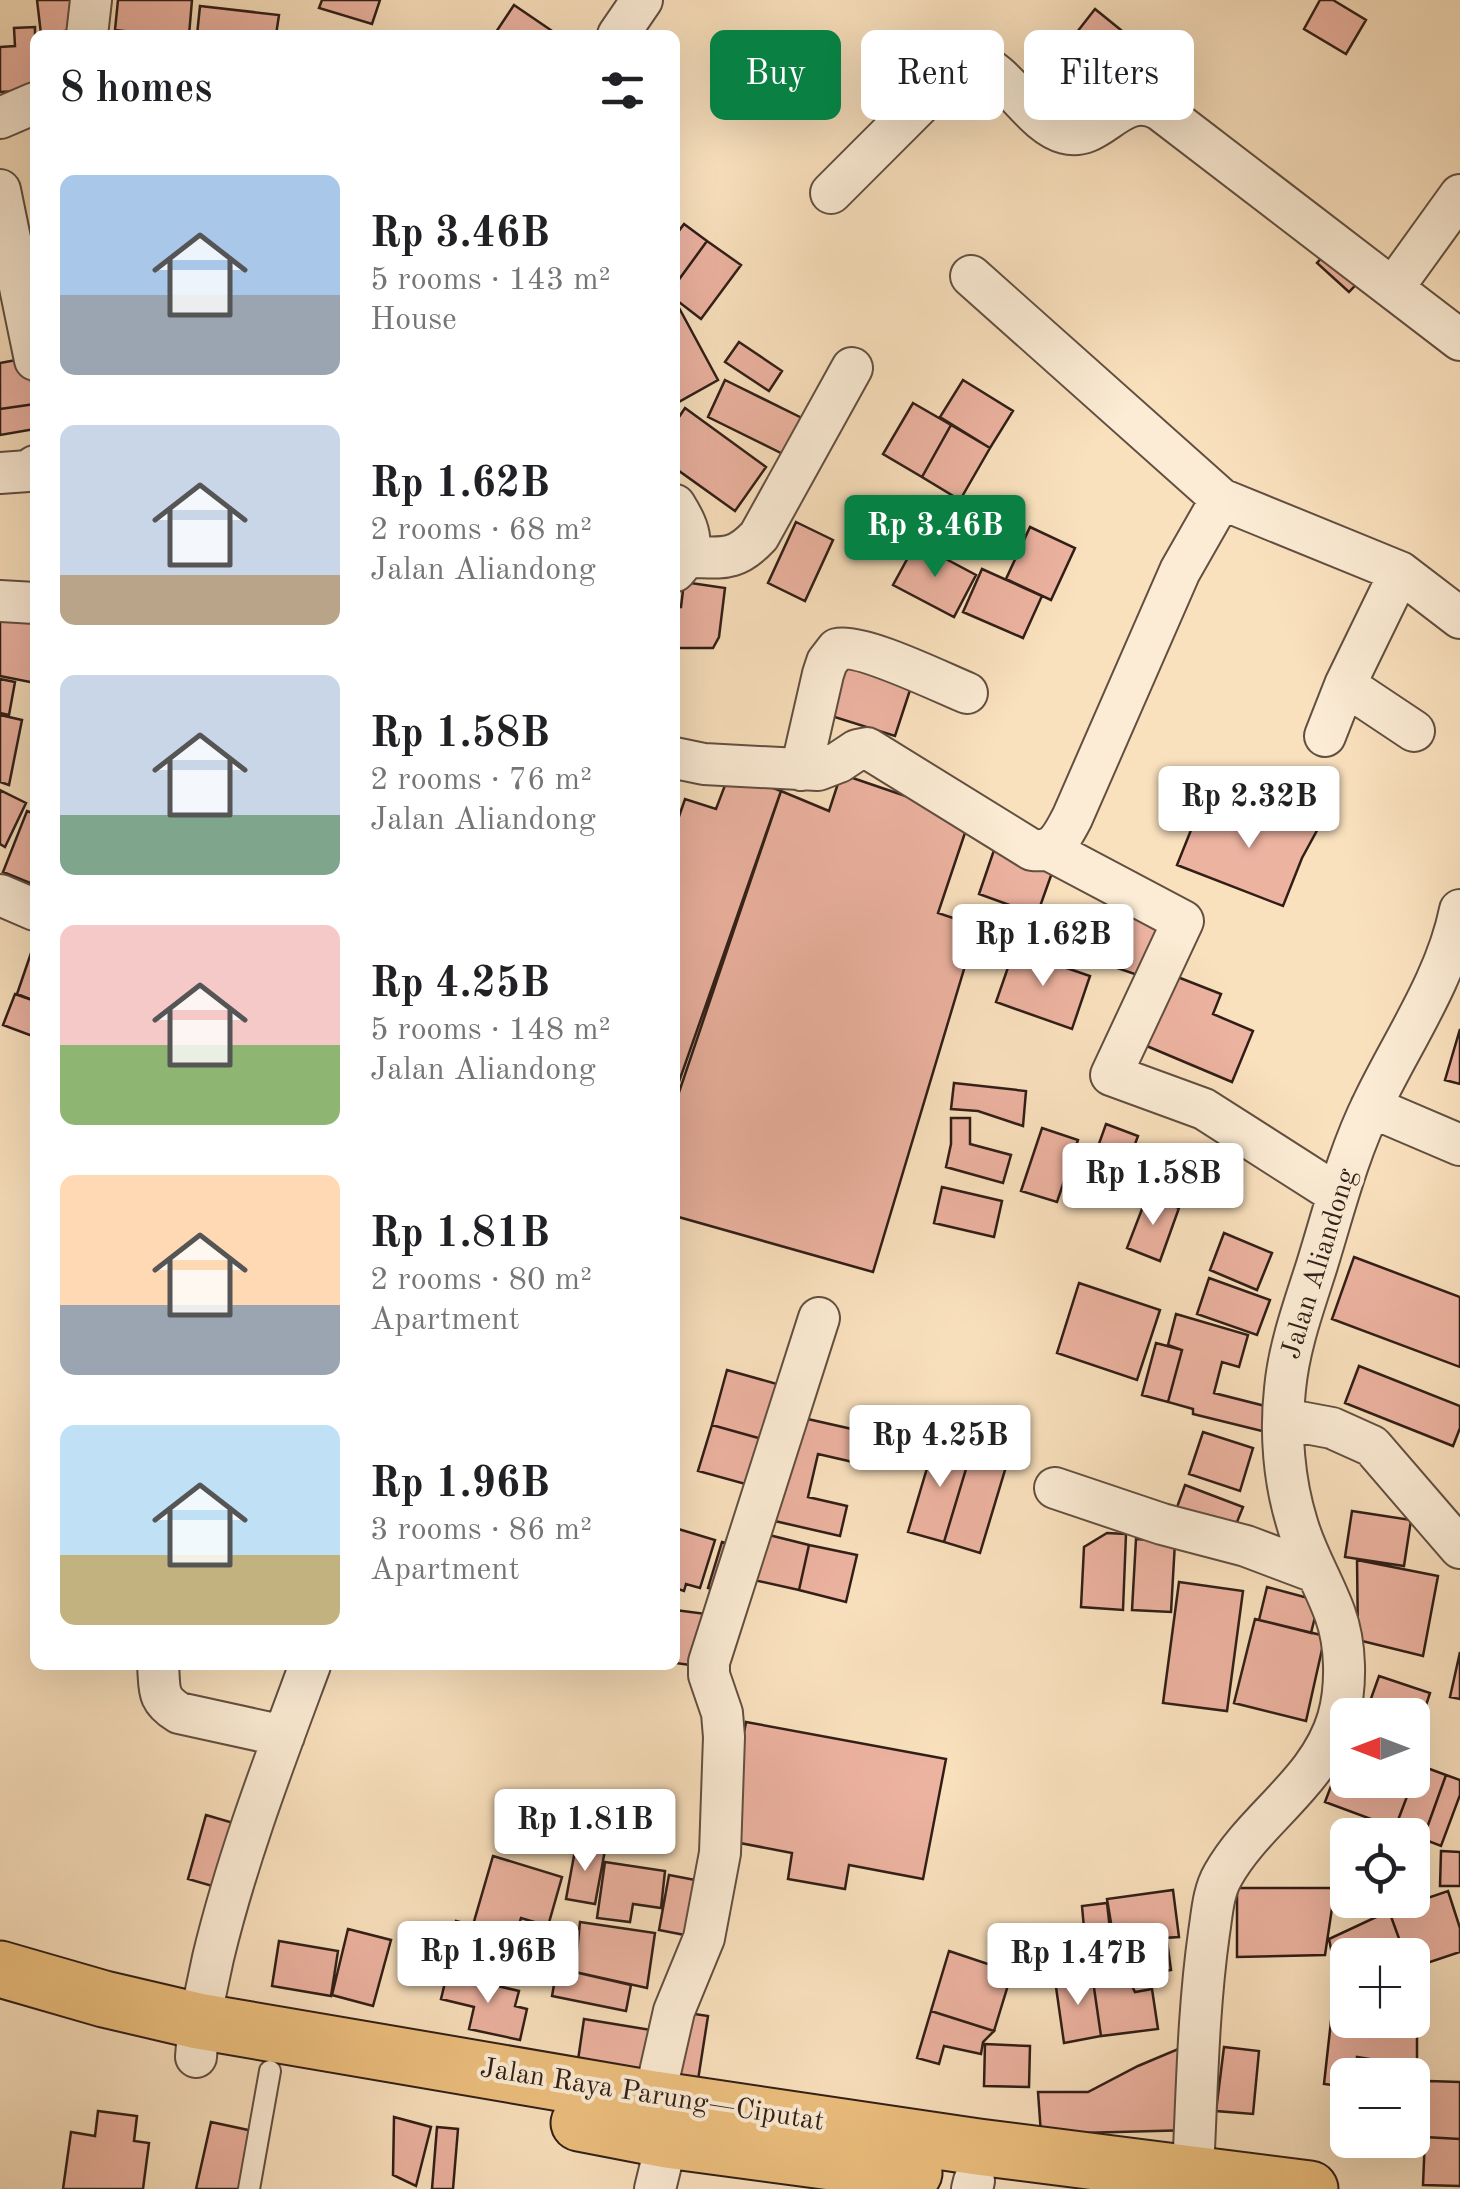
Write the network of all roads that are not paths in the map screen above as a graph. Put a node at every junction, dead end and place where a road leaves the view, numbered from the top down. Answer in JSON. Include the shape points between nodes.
{"nodes":[{"id":1,"x":91,"y":0,"type":"edge"},
{"id":2,"x":642,"y":0,"type":"edge"},
{"id":3,"x":87,"y":30,"type":"edge"},
{"id":4,"x":621,"y":30,"type":"edge"},
{"id":5,"x":30,"y":105,"type":"edge"},
{"id":6,"x":0,"y":118,"type":"edge"},
{"id":7,"x":0,"y":190,"type":"edge"},
{"id":8,"x":830,"y":192,"type":"dead end"},
{"id":9,"x":1460,"y":195,"type":"edge"},
{"id":10,"x":971,"y":276,"type":"dead end"},
{"id":11,"x":1393,"y":288,"type":"junction"},
{"id":12,"x":30,"y":336,"type":"edge"},
{"id":13,"x":1460,"y":340,"type":"edge"},
{"id":14,"x":852,"y":368,"type":"dead end"},
{"id":15,"x":30,"y":470,"type":"edge"},
{"id":16,"x":0,"y":474,"type":"edge"},
{"id":17,"x":1221,"y":499,"type":"junction"},
{"id":18,"x":680,"y":516,"type":"edge"},
{"id":19,"x":681,"y":564,"type":"edge"},
{"id":20,"x":1400,"y":572,"type":"junction"},
{"id":21,"x":0,"y":601,"type":"edge"},
{"id":22,"x":30,"y":604,"type":"edge"},
{"id":23,"x":1460,"y":618,"type":"edge"},
{"id":24,"x":1344,"y":685,"type":"junction"},
{"id":25,"x":967,"y":693,"type":"dead end"},
{"id":26,"x":1414,"y":730,"type":"dead end"},
{"id":27,"x":1326,"y":736,"type":"dead end"},
{"id":28,"x":680,"y":759,"type":"edge"},
{"id":29,"x":801,"y":770,"type":"junction"},
{"id":30,"x":1048,"y":850,"type":"junction"},
{"id":31,"x":0,"y":895,"type":"edge"},
{"id":32,"x":30,"y":908,"type":"edge"},
{"id":33,"x":1460,"y":910,"type":"edge"},
{"id":34,"x":1371,"y":1106,"type":"junction"},
{"id":35,"x":1460,"y":1145,"type":"edge"},
{"id":36,"x":1337,"y":1194,"type":"junction"},
{"id":37,"x":819,"y":1318,"type":"dead end"},
{"id":38,"x":1284,"y":1419,"type":"junction"},
{"id":39,"x":1054,"y":1488,"type":"dead end"},
{"id":40,"x":1460,"y":1548,"type":"edge"},
{"id":41,"x":1316,"y":1572,"type":"junction"},
{"id":42,"x":159,"y":1670,"type":"edge"},
{"id":43,"x":308,"y":1670,"type":"edge"},
{"id":44,"x":284,"y":1736,"type":"junction"},
{"id":45,"x":0,"y":1969,"type":"edge"},
{"id":46,"x":0,"y":2008,"type":"edge"},
{"id":47,"x":197,"y":2039,"type":"junction"},
{"id":48,"x":270,"y":2071,"type":"junction"},
{"id":49,"x":659,"y":2143,"type":"edge"},
{"id":50,"x":1192,"y":2181,"type":"edge"},
{"id":51,"x":973,"y":2185,"type":"edge"},
{"id":52,"x":249,"y":2189,"type":"edge"},
{"id":53,"x":1031,"y":2189,"type":"edge"},
{"id":54,"x":1310,"y":2189,"type":"edge"}],
"edges":[{"from":1,"to":3,"type":"street"},
{"from":2,"to":4,"type":"street"},
{"from":5,"to":6,"type":"street"},
{"from":7,"to":12,"type":"street"},
{"from":8,"to":11,"type":"street","via":[[971,60],[1066,134],[1149,104]]},
{"from":9,"to":11,"type":"street"},
{"from":10,"to":17,"type":"street"},
{"from":11,"to":13,"type":"street"},
{"from":14,"to":19,"type":"street","via":[[759,536],[730,558]]},
{"from":15,"to":16,"type":"street"},
{"from":17,"to":20,"type":"street"},
{"from":17,"to":30,"type":"street","via":[[1180,570],[1072,818]]},
{"from":18,"to":19,"type":"street","via":[[689,536]]},
{"from":20,"to":23,"type":"street"},
{"from":20,"to":24,"type":"street"},
{"from":21,"to":22,"type":"street"},
{"from":24,"to":26,"type":"street"},
{"from":24,"to":27,"type":"street"},
{"from":25,"to":29,"type":"street","via":[[850,647],[837,649],[826,662]]},
{"from":28,"to":29,"type":"street"},
{"from":29,"to":30,"type":"street","via":[[828,767],[867,748],[1032,850]]},
{"from":30,"to":36,"type":"street","via":[[1183,921],[1111,1075],[1204,1108]]},
{"from":31,"to":32,"type":"street"},
{"from":33,"to":34,"type":"street","name":"Jalan Aliandong","via":[[1448,955]]},
{"from":34,"to":35,"type":"street"},
{"from":34,"to":36,"type":"street","name":"Jalan Aliandong"},
{"from":36,"to":38,"type":"street","name":"Jalan Aliandong","via":[[1293,1344]]},
{"from":37,"to":49,"type":"street","via":[[709,1662],[724,1737],[720,1853],[704,1938],[674,2012]]},
{"from":38,"to":40,"type":"street","via":[[1332,1428],[1372,1446]]},
{"from":38,"to":41,"type":"street","name":"Jalan Aliandong","via":[[1290,1500]]},
{"from":39,"to":41,"type":"street"},
{"from":41,"to":50,"type":"street","name":"Jalan Aliandong","via":[[1342,1639],[1338,1717],[1314,1767],[1220,1879],[1202,1978]]},
{"from":42,"to":44,"type":"street","via":[[165,1705],[178,1713]]},
{"from":43,"to":44,"type":"street"},
{"from":44,"to":47,"type":"street","via":[[230,1891]]},
{"from":45,"to":47,"type":"highway","name":"Jalan Raya Parung—Ciputat","via":[[104,1999]]},
{"from":46,"to":47,"type":"highway","name":"Jalan Raya Parung—Ciputat","via":[[72,2028]]},
{"from":47,"to":48,"type":"highway","name":"Jalan Raya Parung—Ciputat"},
{"from":47,"to":49,"type":"highway","name":"Jalan Raya Parung—Ciputat"},
{"from":48,"to":49,"type":"highway","name":"Jalan Raya Parung—Ciputat","via":[[476,2104]]},
{"from":48,"to":52,"type":"lane"},
{"from":49,"to":50,"type":"highway","name":"Jalan Raya Parung—Ciputat","via":[[978,2147]]},
{"from":49,"to":51,"type":"highway","name":"Jalan Raya Parung—Ciputat"},
{"from":50,"to":54,"type":"highway","name":"Jalan Raya Parung—Ciputat"},
{"from":51,"to":53,"type":"highway","name":"Jalan Raya Parung—Ciputat"}]}
